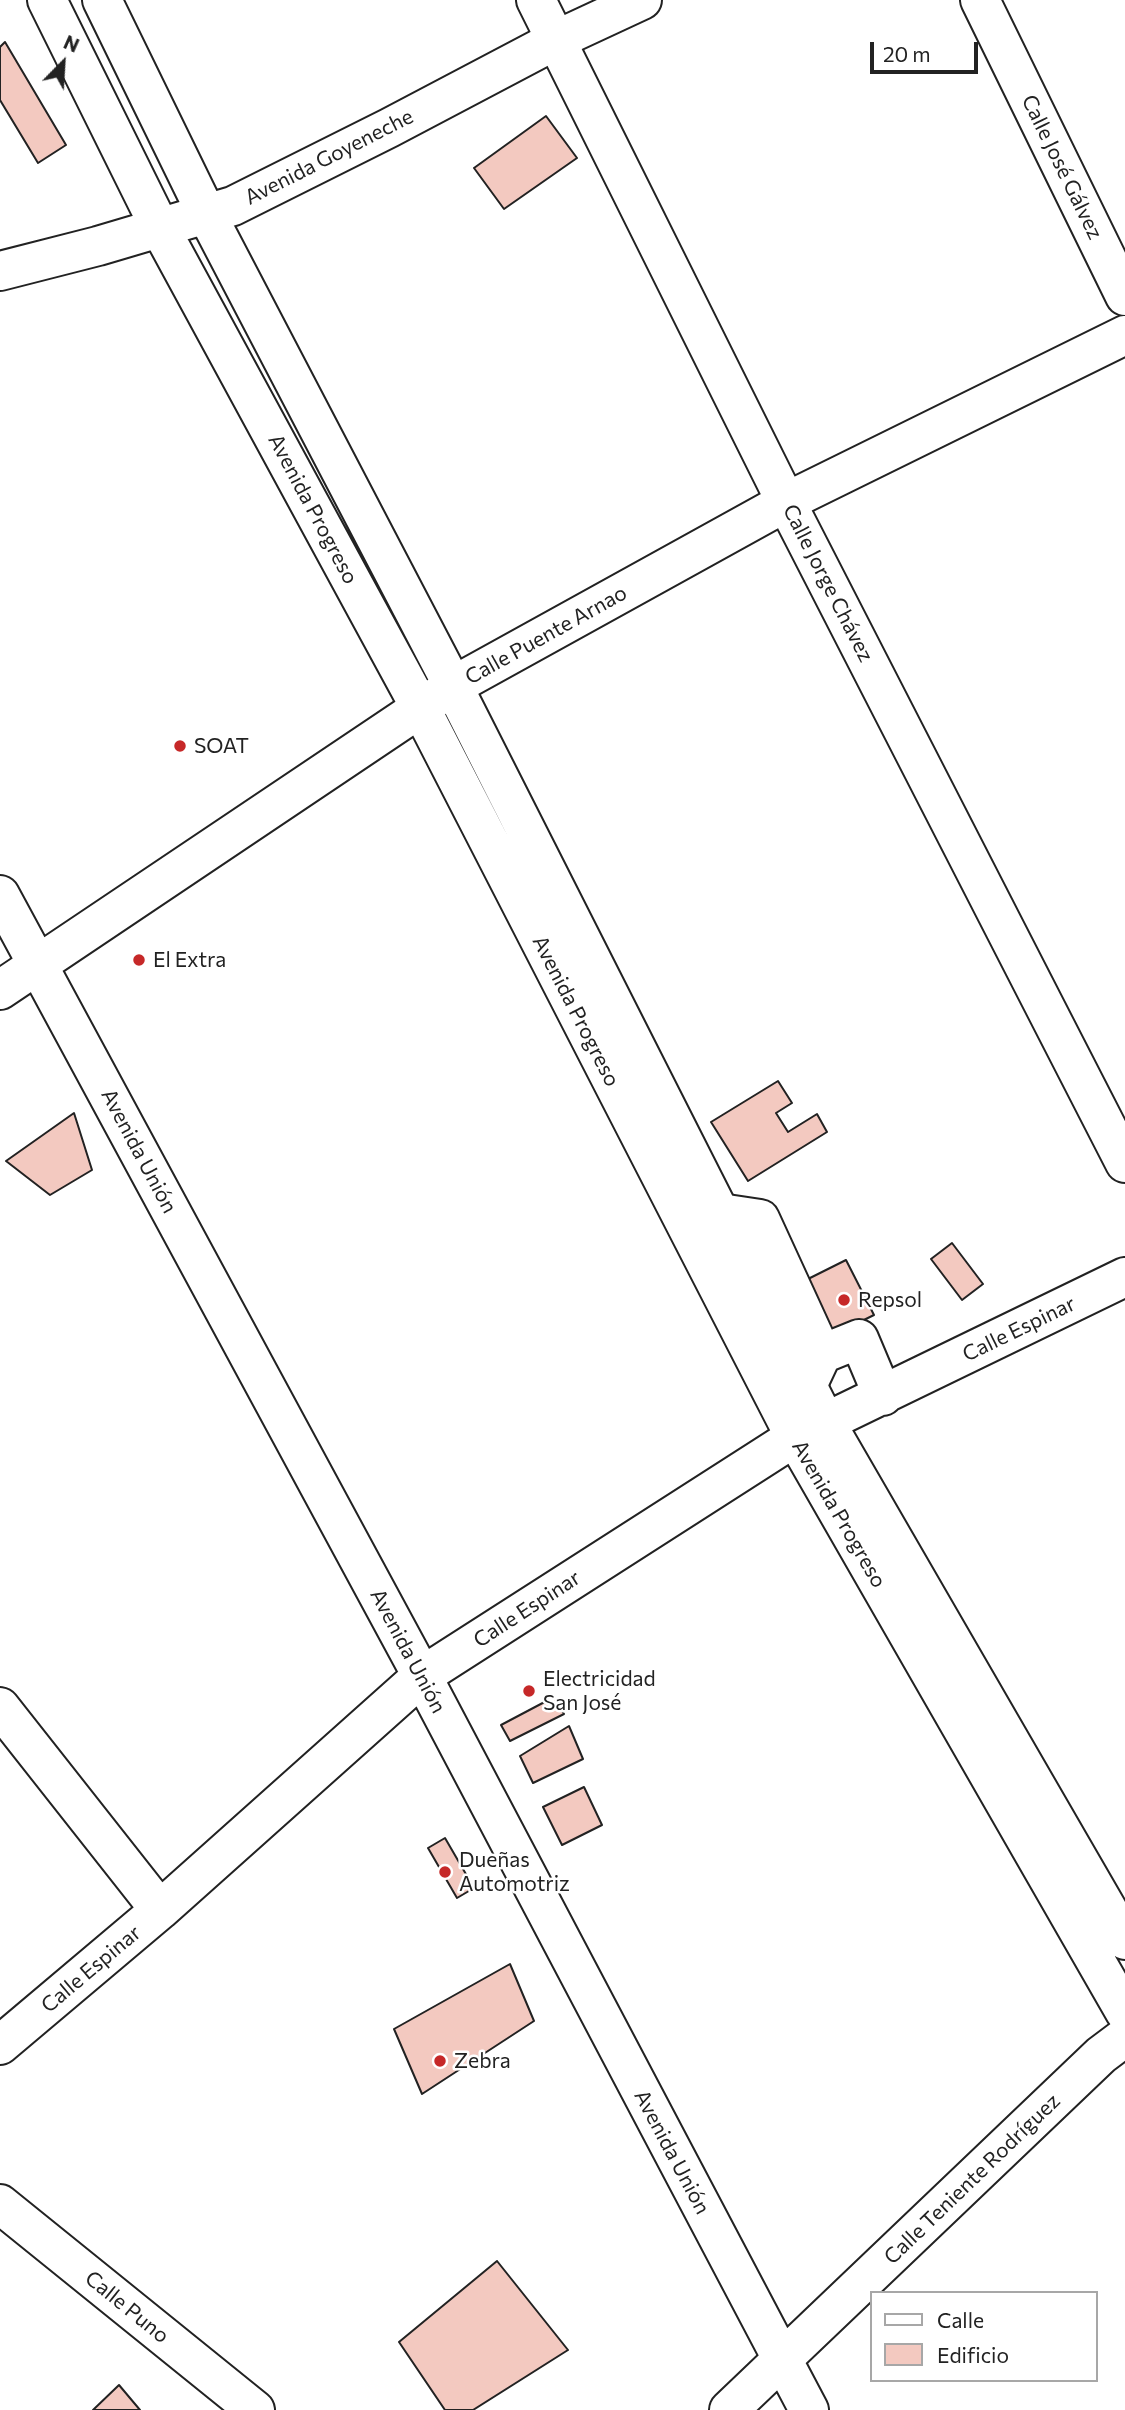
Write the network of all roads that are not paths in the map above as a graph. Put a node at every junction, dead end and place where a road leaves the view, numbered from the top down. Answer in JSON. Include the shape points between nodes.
{"nodes":[{"id":1,"x":47,"y":0,"type":"edge"},
{"id":2,"x":102,"y":0,"type":"edge"},
{"id":3,"x":536,"y":0,"type":"edge"},
{"id":4,"x":642,"y":0,"type":"edge"},
{"id":5,"x":981,"y":0,"type":"edge"},
{"id":6,"x":556,"y":40,"type":"junction"},
{"id":7,"x":206,"y":215,"type":"junction"},
{"id":8,"x":160,"y":228,"type":"junction"},
{"id":9,"x":0,"y":271,"type":"edge"},
{"id":10,"x":1125,"y":296,"type":"edge"},
{"id":11,"x":1125,"y":335,"type":"edge"},
{"id":12,"x":786,"y":502,"type":"junction"},
{"id":13,"x":453,"y":686,"type":"junction"},
{"id":14,"x":421,"y":709,"type":"junction"},
{"id":15,"x":0,"y":895,"type":"edge"},
{"id":16,"x":38,"y":964,"type":"junction"},
{"id":17,"x":0,"y":990,"type":"edge"},
{"id":18,"x":1125,"y":1163,"type":"edge"},
{"id":19,"x":1125,"y":1277,"type":"edge"},
{"id":20,"x":815,"y":1370,"type":"junction"},
{"id":21,"x":883,"y":1396,"type":"junction"},
{"id":22,"x":811,"y":1430,"type":"junction"},
{"id":23,"x":422,"y":1676,"type":"junction"},
{"id":24,"x":0,"y":1707,"type":"edge"},
{"id":25,"x":160,"y":1910,"type":"junction"},
{"id":26,"x":1125,"y":1940,"type":"edge"},
{"id":27,"x":1125,"y":2012,"type":"edge"},
{"id":28,"x":1125,"y":2037,"type":"edge"},
{"id":29,"x":0,"y":2045,"type":"edge"},
{"id":30,"x":0,"y":2204,"type":"edge"},
{"id":31,"x":781,"y":2359,"type":"junction"},
{"id":32,"x":255,"y":2410,"type":"edge"},
{"id":33,"x":729,"y":2410,"type":"edge"},
{"id":34,"x":809,"y":2410,"type":"edge"}],
"edges":[{"from":1,"to":8,"type":"street","name":"Avenida Progreso"},
{"from":2,"to":7,"type":"street","name":"Avenida Progreso"},
{"from":3,"to":6,"type":"street","name":"Calle Jorge Chávez"},
{"from":4,"to":6,"type":"street","name":"Avenida Goyeneche"},
{"from":5,"to":10,"type":"street","name":"Calle José Gálvez"},
{"from":6,"to":7,"type":"street","name":"Avenida Goyeneche","via":[[233,206]]},
{"from":6,"to":12,"type":"street","name":"Calle Jorge Chávez"},
{"from":7,"to":8,"type":"street","name":"Avenida Goyeneche"},
{"from":7,"to":13,"type":"street","name":"Avenida Progreso"},
{"from":8,"to":9,"type":"street","name":"Avenida Goyeneche"},
{"from":8,"to":14,"type":"street","name":"Avenida Progreso"},
{"from":11,"to":12,"type":"street","name":"Calle Puente Arnao"},
{"from":12,"to":13,"type":"street","name":"Calle Puente Arnao"},
{"from":12,"to":18,"type":"street","name":"Calle Jorge Chávez"},
{"from":13,"to":14,"type":"street","name":"Calle Puente Arnao"},
{"from":13,"to":20,"type":"street","name":"Avenida Progreso","via":[[720,1213]]},
{"from":14,"to":16,"type":"street","name":"Calle Puente Arnao"},
{"from":14,"to":22,"type":"street","name":"Avenida Progreso"},
{"from":15,"to":16,"type":"street","name":"Avenida Unión"},
{"from":16,"to":17,"type":"street","name":"Calle Puente Arnao"},
{"from":16,"to":23,"type":"street","name":"Avenida Unión"},
{"from":19,"to":21,"type":"street","name":"Calle Espinar"},
{"from":20,"to":21,"type":"street","via":[[859,1339]]},
{"from":20,"to":22,"type":"street","name":"Avenida Progreso"},
{"from":21,"to":22,"type":"street","name":"Calle Espinar"},
{"from":22,"to":23,"type":"street","name":"Calle Espinar"},
{"from":22,"to":26,"type":"street","name":"Avenida Progreso"},
{"from":22,"to":27,"type":"street","name":"Avenida Progreso","via":[[1073,1926]]},
{"from":23,"to":25,"type":"street","name":"Calle Espinar"},
{"from":23,"to":31,"type":"street","name":"Avenida Unión"},
{"from":24,"to":25,"type":"street"},
{"from":25,"to":29,"type":"street","name":"Calle Espinar"},
{"from":28,"to":31,"type":"street","name":"Calle Teniente Rodríguez"},
{"from":30,"to":32,"type":"street","name":"Calle Puno"},
{"from":31,"to":33,"type":"street","name":"Calle Teniente Rodríguez"},
{"from":31,"to":34,"type":"street","name":"Avenida Unión"}]}
